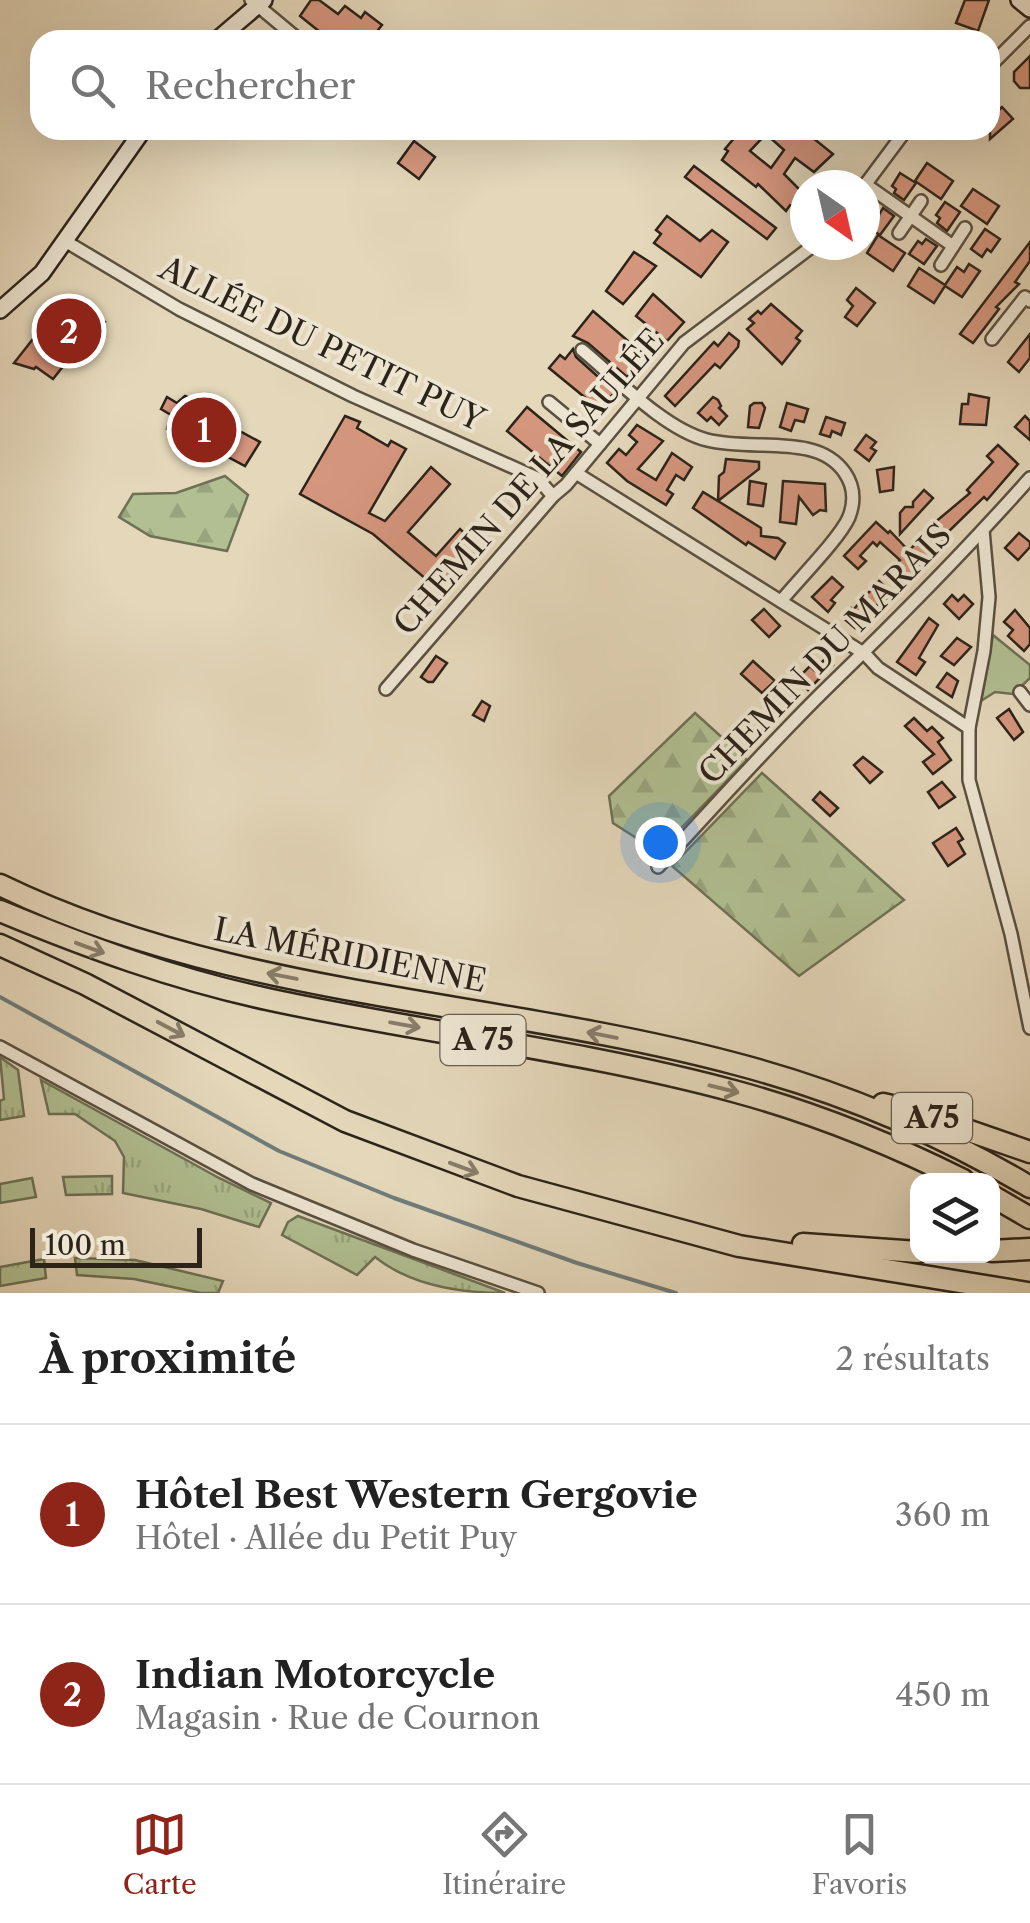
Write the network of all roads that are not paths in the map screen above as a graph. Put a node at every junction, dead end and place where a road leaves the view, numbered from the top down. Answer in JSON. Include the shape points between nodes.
{"nodes":[{"id":1,"x":1019,"y":0,"type":"edge"},
{"id":2,"x":257,"y":2,"type":"edge"},
{"id":3,"x":1030,"y":10,"type":"edge"},
{"id":4,"x":1030,"y":26,"type":"edge"},
{"id":5,"x":228,"y":30,"type":"edge"},
{"id":6,"x":288,"y":30,"type":"edge"},
{"id":7,"x":1000,"y":56,"type":"edge"},
{"id":8,"x":135,"y":140,"type":"edge"},
{"id":9,"x":899,"y":140,"type":"edge"},
{"id":10,"x":876,"y":170,"type":"edge"},
{"id":11,"x":880,"y":195,"type":"edge"},
{"id":12,"x":921,"y":201,"type":"dead end"},
{"id":13,"x":911,"y":216,"type":"junction"},
{"id":14,"x":966,"y":228,"type":"dead end"},
{"id":15,"x":899,"y":234,"type":"dead end"},
{"id":16,"x":66,"y":240,"type":"junction"},
{"id":17,"x":954,"y":246,"type":"junction"},
{"id":18,"x":794,"y":260,"type":"edge"},
{"id":19,"x":941,"y":265,"type":"dead end"},
{"id":20,"x":1030,"y":301,"type":"edge"},
{"id":21,"x":0,"y":310,"type":"edge"},
{"id":22,"x":992,"y":339,"type":"dead end"},
{"id":23,"x":582,"y":350,"type":"dead end"},
{"id":24,"x":640,"y":398,"type":"junction"},
{"id":25,"x":549,"y":402,"type":"dead end"},
{"id":26,"x":600,"y":444,"type":"junction"},
{"id":27,"x":576,"y":473,"type":"junction"},
{"id":28,"x":1030,"y":478,"type":"edge"},
{"id":29,"x":552,"y":496,"type":"junction"},
{"id":30,"x":984,"y":530,"type":"junction"},
{"id":31,"x":781,"y":601,"type":"junction"},
{"id":32,"x":866,"y":654,"type":"junction"},
{"id":33,"x":386,"y":689,"type":"dead end"},
{"id":34,"x":1020,"y":692,"type":"dead end"},
{"id":35,"x":1030,"y":704,"type":"edge"},
{"id":36,"x":968,"y":728,"type":"junction"},
{"id":37,"x":658,"y":867,"type":"dead end"},
{"id":38,"x":0,"y":885,"type":"edge"},
{"id":39,"x":0,"y":911,"type":"edge"},
{"id":40,"x":5,"y":946,"type":"edge"},
{"id":41,"x":1030,"y":1028,"type":"edge"},
{"id":42,"x":0,"y":1047,"type":"edge"},
{"id":43,"x":832,"y":1094,"type":"junction"},
{"id":44,"x":1030,"y":1152,"type":"edge"},
{"id":45,"x":948,"y":1173,"type":"edge"},
{"id":46,"x":1030,"y":1187,"type":"edge"},
{"id":47,"x":1000,"y":1201,"type":"edge"},
{"id":48,"x":1030,"y":1218,"type":"edge"},
{"id":49,"x":648,"y":1221,"type":"junction"},
{"id":50,"x":1030,"y":1249,"type":"edge"},
{"id":51,"x":1000,"y":1251,"type":"edge"},
{"id":52,"x":910,"y":1252,"type":"edge"},
{"id":53,"x":538,"y":1293,"type":"edge"},
{"id":54,"x":1028,"y":1293,"type":"edge"}],
"edges":[{"from":1,"to":3,"type":"street"},
{"from":2,"to":5,"type":"street"},
{"from":2,"to":6,"type":"street"},
{"from":4,"to":7,"type":"street"},
{"from":8,"to":16,"type":"street"},
{"from":9,"to":10,"type":"street"},
{"from":11,"to":13,"type":"street"},
{"from":12,"to":13,"type":"street"},
{"from":13,"to":15,"type":"street"},
{"from":13,"to":17,"type":"street"},
{"from":14,"to":17,"type":"street"},
{"from":16,"to":21,"type":"street","via":[[42,273]]},
{"from":16,"to":29,"type":"street","name":"ALLÉE DU PETIT PUY","via":[[301,370],[537,478]]},
{"from":17,"to":19,"type":"street"},
{"from":18,"to":24,"type":"street","name":"CHEMIN DE LA SAULÉE","via":[[684,343]]},
{"from":20,"to":22,"type":"street","via":[[1025,298]]},
{"from":23,"to":24,"type":"street"},
{"from":24,"to":26,"type":"street","name":"CHEMIN DE LA SAULÉE"},
{"from":24,"to":31,"type":"street","via":[[708,440],[806,449],[842,467],[852,482],[848,520]]},
{"from":25,"to":26,"type":"street"},
{"from":26,"to":27,"type":"street","name":"CHEMIN DE LA SAULÉE"},
{"from":27,"to":29,"type":"street","name":"CHEMIN DE LA SAULÉE"},
{"from":27,"to":31,"type":"street"},
{"from":28,"to":30,"type":"street","name":"CHEMIN DU MARAIS"},
{"from":29,"to":33,"type":"street","name":"CHEMIN DE LA SAULÉE"},
{"from":30,"to":32,"type":"street","name":"CHEMIN DU MARAIS"},
{"from":30,"to":36,"type":"street","via":[[984,651]]},
{"from":31,"to":32,"type":"street"},
{"from":32,"to":36,"type":"street"},
{"from":32,"to":37,"type":"street","name":"CHEMIN DU MARAIS"},
{"from":34,"to":35,"type":"street"},
{"from":36,"to":41,"type":"street","via":[[970,780]]},
{"from":43,"to":38,"type":"highway","name":"LA MÉRIDIENNE","number":"A 75","one_way":true,"via":[[620,1038],[218,962]]},
{"from":39,"to":45,"type":"highway","name":"LA MÉRIDIENNE","number":"A 75","one_way":true,"via":[[168,974],[264,998],[739,1092]]},
{"from":40,"to":49,"type":"highway","one_way":true,"via":[[345,1121],[518,1186]]},
{"from":42,"to":53,"type":"street","via":[[252,1184]]},
{"from":43,"to":44,"type":"highway","number":"A75","via":[[909,1110]]},
{"from":43,"to":46,"type":"highway","name":"LA MÉRIDIENNE","number":"A 75"},
{"from":47,"to":48,"type":"highway"},
{"from":49,"to":52,"type":"highway","via":[[823,1247]]},
{"from":49,"to":54,"type":"highway","via":[[739,1246]]},
{"from":50,"to":51,"type":"highway"}]}
